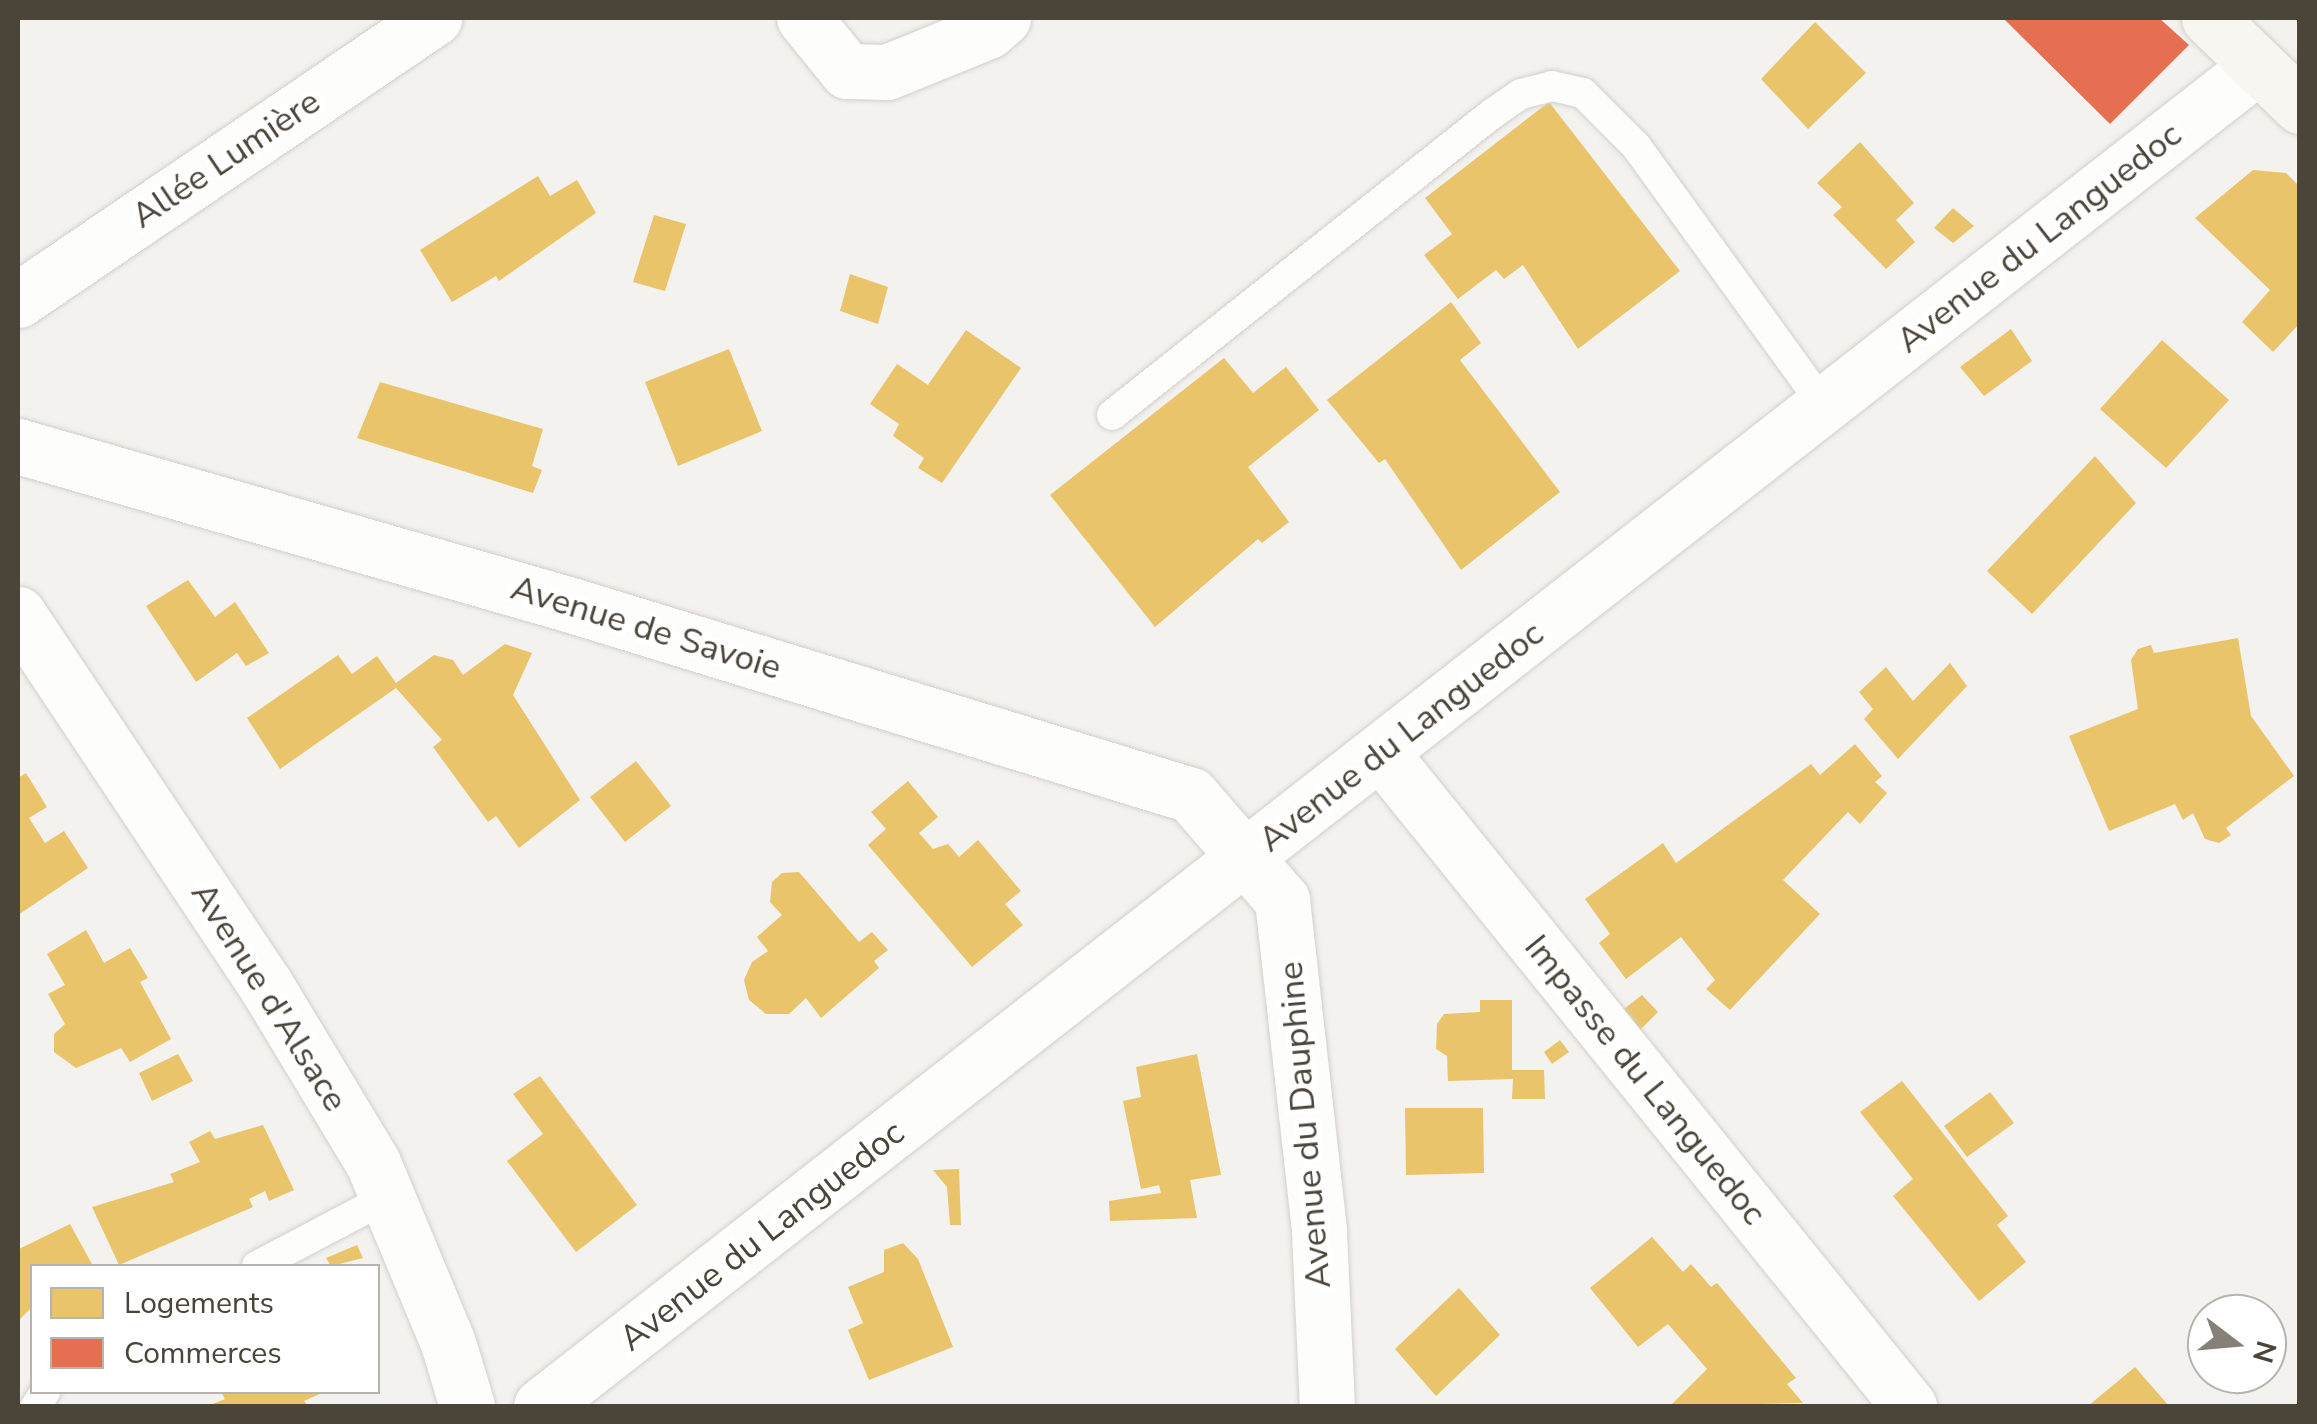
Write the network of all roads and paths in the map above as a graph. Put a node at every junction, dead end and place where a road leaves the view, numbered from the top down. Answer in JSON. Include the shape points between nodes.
{"nodes":[{"id":1,"x":434,"y":18,"type":"edge"},
{"id":2,"x":804,"y":18,"type":"edge"},
{"id":3,"x":1003,"y":18,"type":"edge"},
{"id":4,"x":2209,"y":18,"type":"edge"},
{"id":5,"x":2258,"y":66,"type":"junction"},
{"id":6,"x":2300,"y":106,"type":"edge"},
{"id":7,"x":18,"y":300,"type":"edge"},
{"id":8,"x":1824,"y":406,"type":"junction"},
{"id":9,"x":1112,"y":415,"type":"dead end"},
{"id":10,"x":18,"y":446,"type":"edge"},
{"id":11,"x":18,"y":614,"type":"edge"},
{"id":12,"x":1381,"y":753,"type":"junction"},
{"id":13,"x":1248,"y":856,"type":"junction"},
{"id":14,"x":386,"y":1198,"type":"junction"},
{"id":15,"x":261,"y":1264,"type":"edge"},
{"id":16,"x":467,"y":1406,"type":"edge"},
{"id":17,"x":541,"y":1406,"type":"edge"},
{"id":18,"x":1327,"y":1406,"type":"edge"},
{"id":19,"x":1909,"y":1406,"type":"edge"}],
"edges":[{"from":1,"to":7,"type":"street","name":"Allée Lumière"},
{"from":2,"to":3,"type":"street","via":[[847,71],[887,72]]},
{"from":4,"to":5,"type":"main road"},
{"from":5,"to":6,"type":"main road"},
{"from":5,"to":8,"type":"street","name":"Avenue du Languedoc"},
{"from":8,"to":9,"type":"lane","via":[[1636,146],[1583,93],[1552,86],[1522,94],[1492,114]]},
{"from":8,"to":12,"type":"street","name":"Avenue du Languedoc"},
{"from":10,"to":13,"type":"street","name":"Avenue de Savoie","via":[[572,604],[1162,784],[1192,795]]},
{"from":11,"to":14,"type":"street","name":"Avenue d'Alsace","via":[[265,984],[372,1163]]},
{"from":12,"to":13,"type":"street","name":"Avenue du Languedoc"},
{"from":12,"to":19,"type":"street","name":"Impasse du Languedoc"},
{"from":13,"to":17,"type":"street","name":"Avenue du Languedoc"},
{"from":13,"to":18,"type":"street","name":"Avenue du Dauphine","via":[[1282,900],[1319,1232]]},
{"from":14,"to":15,"type":"lane"},
{"from":14,"to":16,"type":"street","name":"Avenue d'Alsace","via":[[448,1343]]}]}
